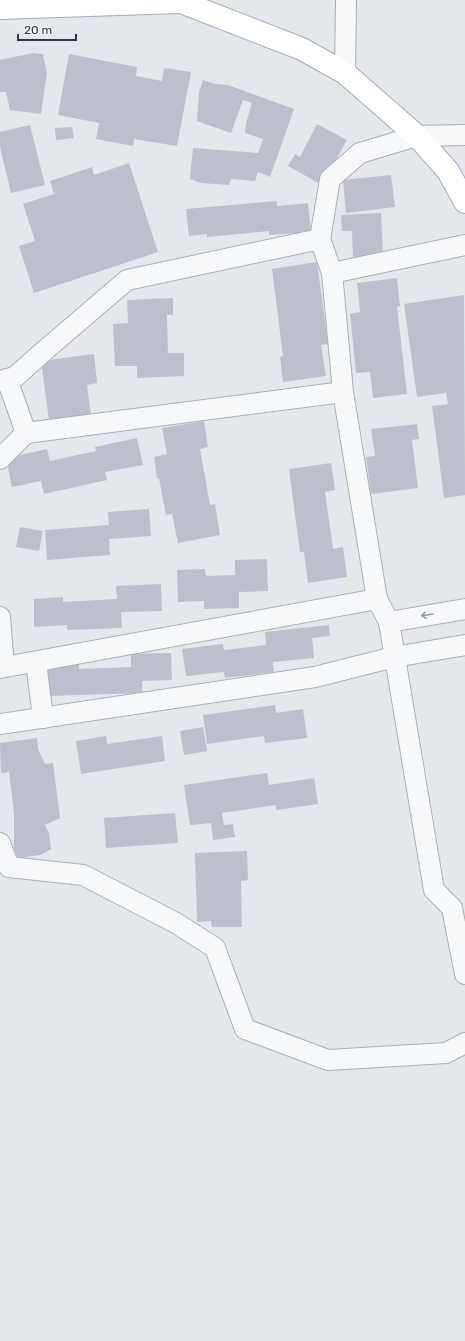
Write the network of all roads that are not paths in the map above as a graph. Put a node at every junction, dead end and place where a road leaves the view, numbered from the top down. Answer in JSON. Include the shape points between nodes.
{"nodes":[{"id":1,"x":346,"y":0,"type":"edge"},
{"id":2,"x":178,"y":1,"type":"edge"},
{"id":3,"x":0,"y":8,"type":"edge"},
{"id":4,"x":345,"y":73,"type":"junction"},
{"id":5,"x":465,"y":135,"type":"edge"},
{"id":6,"x":418,"y":136,"type":"junction"},
{"id":7,"x":465,"y":202,"type":"edge"},
{"id":8,"x":320,"y":239,"type":"junction"},
{"id":9,"x":465,"y":245,"type":"edge"},
{"id":10,"x":332,"y":273,"type":"junction"},
{"id":11,"x":4,"y":380,"type":"edge"},
{"id":12,"x":343,"y":392,"type":"junction"},
{"id":13,"x":26,"y":433,"type":"junction"},
{"id":14,"x":0,"y":459,"type":"edge"},
{"id":15,"x":376,"y":599,"type":"junction"},
{"id":16,"x":465,"y":609,"type":"edge"},
{"id":17,"x":0,"y":617,"type":"edge"},
{"id":18,"x":389,"y":622,"type":"junction"},
{"id":19,"x":465,"y":645,"type":"edge"},
{"id":20,"x":394,"y":657,"type":"junction"},
{"id":21,"x":36,"y":662,"type":"junction"},
{"id":22,"x":2,"y":668,"type":"edge"},
{"id":23,"x":44,"y":718,"type":"junction"},
{"id":24,"x":0,"y":724,"type":"edge"},
{"id":25,"x":0,"y":843,"type":"edge"},
{"id":26,"x":465,"y":974,"type":"edge"},
{"id":27,"x":465,"y":1043,"type":"edge"}],
"edges":[{"from":1,"to":4,"type":"street"},
{"from":2,"to":3,"type":"main road"},
{"from":2,"to":4,"type":"main road","via":[[302,49]]},
{"from":4,"to":6,"type":"main road"},
{"from":5,"to":6,"type":"street"},
{"from":6,"to":7,"type":"main road","via":[[448,171]]},
{"from":6,"to":8,"type":"street","via":[[360,152],[330,179]]},
{"from":8,"to":10,"type":"street"},
{"from":8,"to":11,"type":"street","via":[[128,280],[15,377]]},
{"from":9,"to":10,"type":"street"},
{"from":10,"to":12,"type":"street"},
{"from":11,"to":13,"type":"street"},
{"from":12,"to":13,"type":"street"},
{"from":12,"to":15,"type":"street"},
{"from":13,"to":14,"type":"street"},
{"from":15,"to":18,"type":"street"},
{"from":15,"to":21,"type":"street"},
{"from":16,"to":18,"type":"street","one_way":true},
{"from":17,"to":22,"type":"street"},
{"from":18,"to":20,"type":"street"},
{"from":19,"to":20,"type":"street"},
{"from":20,"to":23,"type":"street","via":[[315,677]]},
{"from":20,"to":26,"type":"street","via":[[434,890],[452,908]]},
{"from":21,"to":22,"type":"street"},
{"from":21,"to":23,"type":"street"},
{"from":23,"to":24,"type":"street"},
{"from":25,"to":27,"type":"street","via":[[9,867],[82,875],[176,923],[215,948],[245,1030],[328,1060],[446,1053]]}]}
